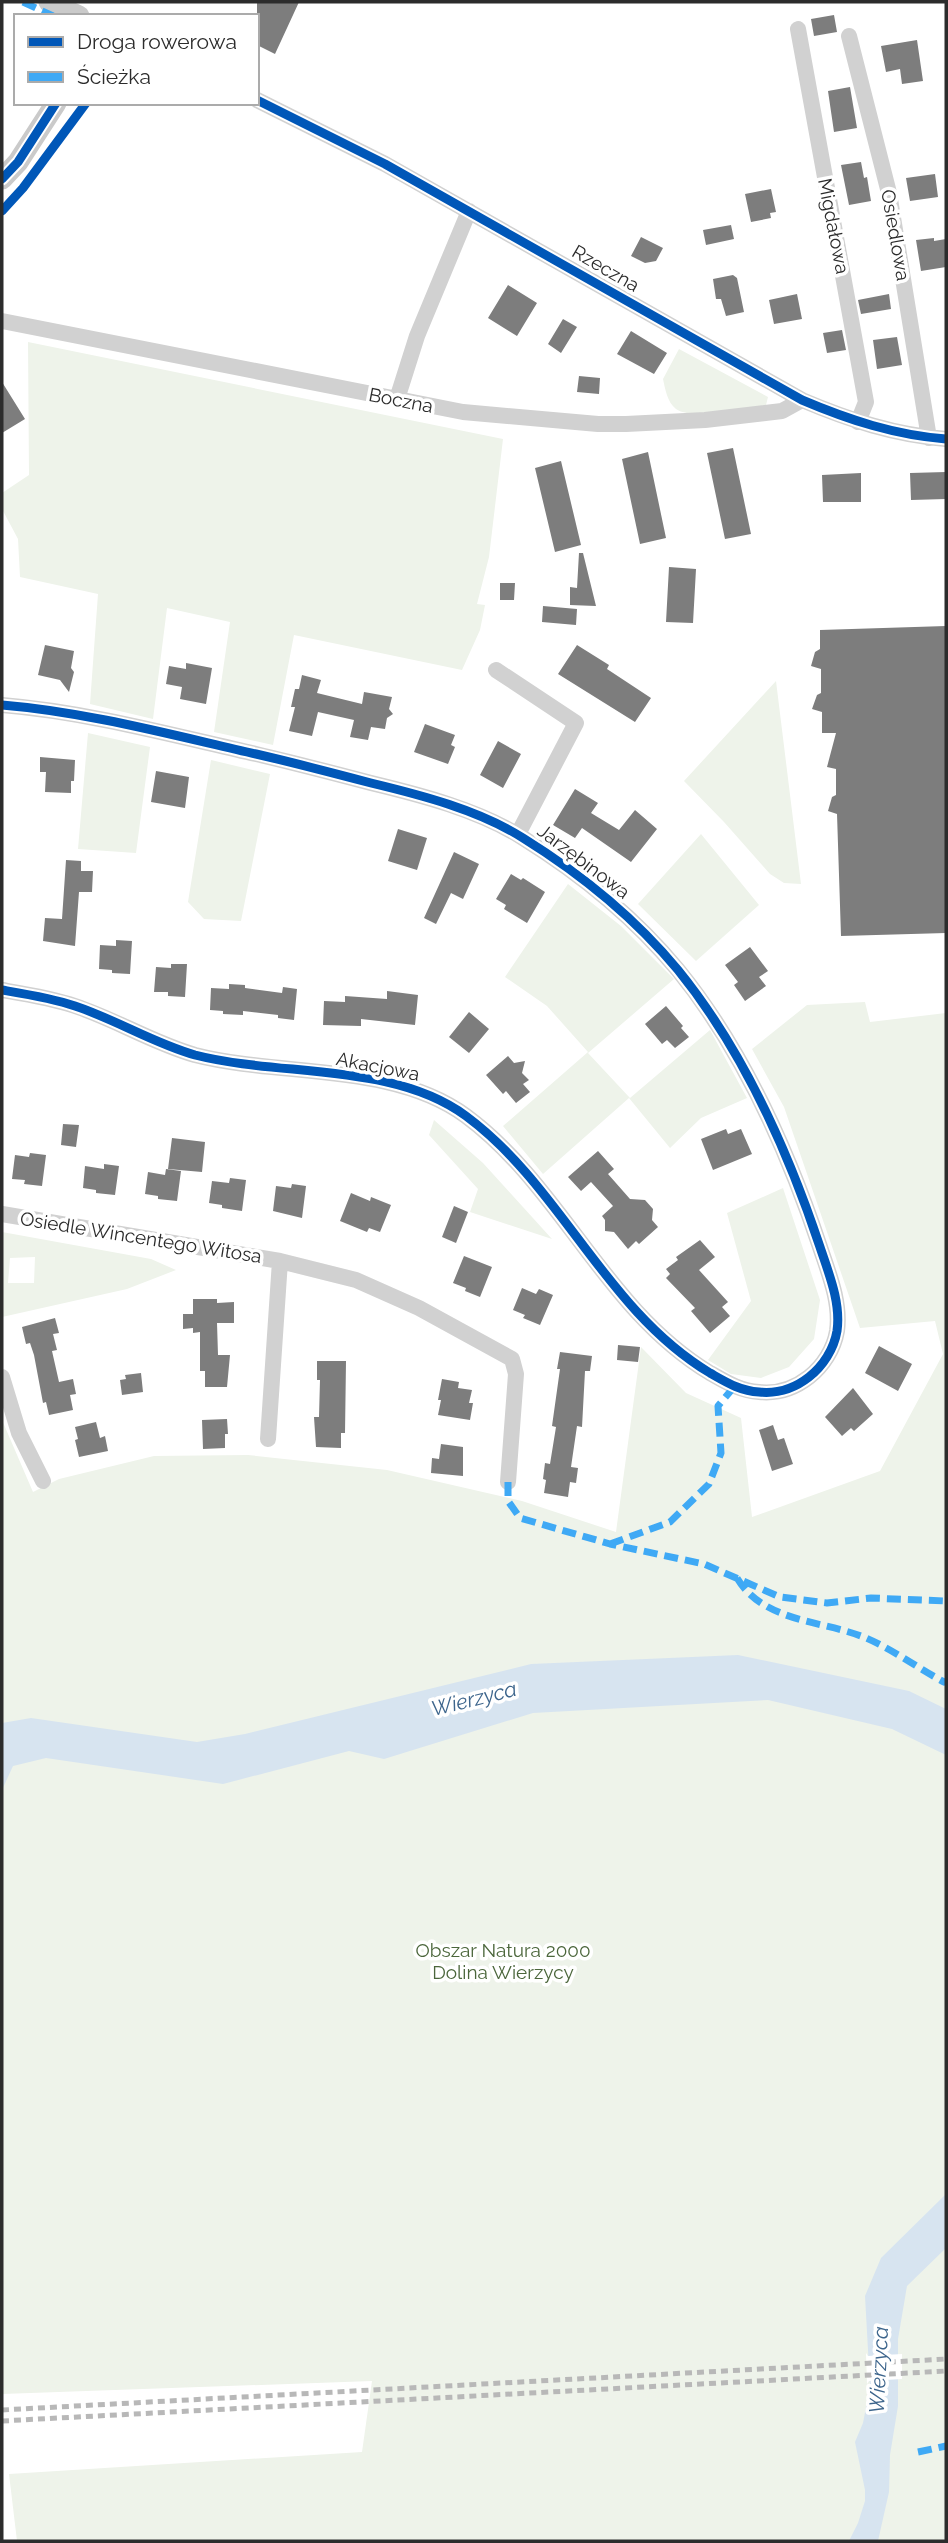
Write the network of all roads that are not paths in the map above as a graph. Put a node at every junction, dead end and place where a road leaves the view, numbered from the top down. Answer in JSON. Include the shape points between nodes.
{"nodes":[{"id":1,"x":49,"y":2,"type":"edge"},
{"id":2,"x":75,"y":14,"type":"edge"},
{"id":3,"x":798,"y":29,"type":"dead end"},
{"id":4,"x":849,"y":36,"type":"dead end"},
{"id":5,"x":259,"y":101,"type":"edge"},
{"id":6,"x":55,"y":105,"type":"edge"},
{"id":7,"x":2,"y":179,"type":"edge"},
{"id":8,"x":469,"y":211,"type":"junction"},
{"id":9,"x":2,"y":321,"type":"edge"},
{"id":10,"x":397,"y":399,"type":"junction"},
{"id":11,"x":802,"y":400,"type":"junction"},
{"id":12,"x":858,"y":422,"type":"junction"},
{"id":13,"x":929,"y":438,"type":"junction"},
{"id":14,"x":946,"y":439,"type":"edge"},
{"id":15,"x":496,"y":670,"type":"dead end"},
{"id":16,"x":2,"y":705,"type":"edge"},
{"id":17,"x":518,"y":834,"type":"junction"},
{"id":18,"x":2,"y":990,"type":"edge"},
{"id":19,"x":2,"y":1214,"type":"edge"},
{"id":20,"x":280,"y":1261,"type":"junction"},
{"id":21,"x":2,"y":1377,"type":"edge"},
{"id":22,"x":804,"y":1381,"type":"joint"},
{"id":23,"x":268,"y":1439,"type":"dead end"},
{"id":24,"x":43,"y":1481,"type":"dead end"},
{"id":25,"x":508,"y":1482,"type":"dead end"}],
"edges":[{"from":1,"to":2,"type":"street"},
{"from":3,"to":12,"type":"street","name":"Migdałowa","via":[[866,402]]},
{"from":4,"to":13,"type":"street","name":"Osiedlowa","via":[[889,193]]},
{"from":5,"to":8,"type":"street","name":"Rzeczna"},
{"from":6,"to":7,"type":"street"},
{"from":8,"to":10,"type":"street","via":[[417,335]]},
{"from":8,"to":11,"type":"street","name":"Rzeczna"},
{"from":9,"to":10,"type":"street","name":"Boczna"},
{"from":10,"to":11,"type":"street","name":"Boczna","via":[[463,412],[598,424],[752,415],[782,411]]},
{"from":11,"to":12,"type":"street","name":"Rzeczna"},
{"from":12,"to":13,"type":"street","name":"Rzeczna"},
{"from":13,"to":14,"type":"street","name":"Rzeczna"},
{"from":15,"to":17,"type":"street","via":[[576,723]]},
{"from":16,"to":17,"type":"street","name":"Jarzębinowa","via":[[127,725],[327,770],[427,795]]},
{"from":17,"to":22,"type":"street","name":"Jarzębinowa","via":[[591,885],[659,948],[696,994],[754,1089],[813,1224],[836,1301],[832,1348]]},
{"from":18,"to":22,"type":"street","name":"Akacjowa","via":[[73,1005],[197,1055],[369,1079],[427,1094],[462,1112],[508,1152],[625,1299],[692,1362],[751,1392],[786,1390]]},
{"from":19,"to":20,"type":"street","name":"Osiedle Wincentego Witosa"},
{"from":20,"to":23,"type":"street","name":"Osiedle Wincentego Witosa"},
{"from":20,"to":25,"type":"street","name":"Osiedle Wincentego Witosa","via":[[356,1280],[512,1359],[516,1374]]},
{"from":21,"to":24,"type":"street","via":[[19,1433]]}]}
